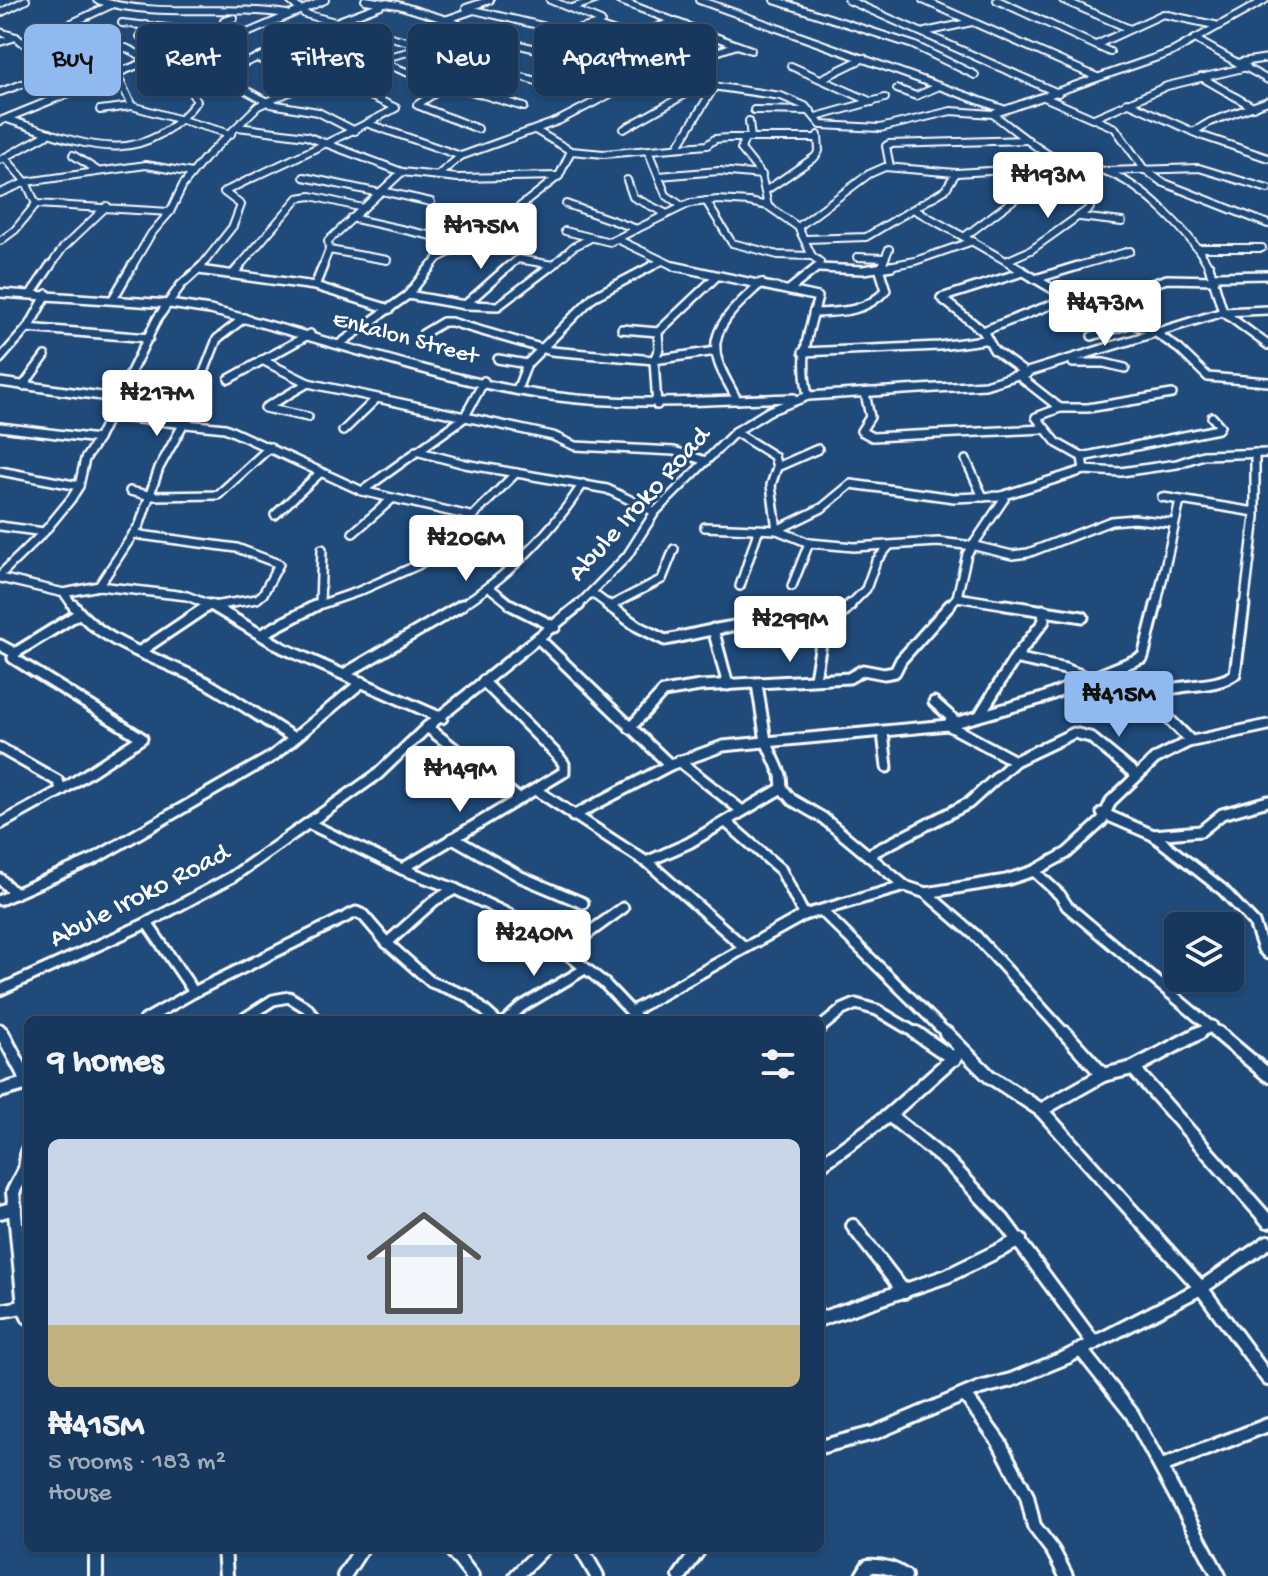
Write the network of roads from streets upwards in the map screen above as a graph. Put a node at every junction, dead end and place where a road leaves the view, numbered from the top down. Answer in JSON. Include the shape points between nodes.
{"nodes":[{"id":1,"x":26,"y":0,"type":"edge"},
{"id":2,"x":97,"y":0,"type":"edge"},
{"id":3,"x":289,"y":0,"type":"edge"},
{"id":4,"x":325,"y":0,"type":"edge"},
{"id":5,"x":365,"y":0,"type":"edge"},
{"id":6,"x":413,"y":0,"type":"edge"},
{"id":7,"x":490,"y":0,"type":"edge"},
{"id":8,"x":550,"y":0,"type":"edge"},
{"id":9,"x":595,"y":0,"type":"edge"},
{"id":10,"x":618,"y":0,"type":"edge"},
{"id":11,"x":699,"y":0,"type":"edge"},
{"id":12,"x":774,"y":0,"type":"edge"},
{"id":13,"x":848,"y":0,"type":"edge"},
{"id":14,"x":923,"y":0,"type":"edge"},
{"id":15,"x":997,"y":0,"type":"edge"},
{"id":16,"x":1063,"y":0,"type":"edge"},
{"id":17,"x":1265,"y":0,"type":"edge"},
{"id":18,"x":274,"y":4,"type":"dead end"},
{"id":19,"x":385,"y":4,"type":"junction"},
{"id":20,"x":111,"y":5,"type":"junction"},
{"id":21,"x":398,"y":5,"type":"junction"},
{"id":22,"x":261,"y":8,"type":"junction"},
{"id":23,"x":466,"y":8,"type":"dead end"},
{"id":24,"x":572,"y":8,"type":"junction"},
{"id":25,"x":298,"y":9,"type":"junction"},
{"id":26,"x":0,"y":13,"type":"edge"},
{"id":27,"x":287,"y":14,"type":"junction"},
{"id":28,"x":234,"y":18,"type":"dead end"},
{"id":29,"x":445,"y":20,"type":"junction"},
{"id":30,"x":336,"y":22,"type":"junction"},
{"id":31,"x":672,"y":22,"type":"junction"},
{"id":32,"x":974,"y":22,"type":"junction"},
{"id":33,"x":122,"y":23,"type":"dead end"},
{"id":34,"x":73,"y":24,"type":"edge"},
{"id":35,"x":137,"y":24,"type":"edge"},
{"id":36,"x":332,"y":24,"type":"edge"},
{"id":37,"x":454,"y":24,"type":"edge"},
{"id":38,"x":536,"y":24,"type":"edge"},
{"id":39,"x":597,"y":24,"type":"edge"},
{"id":40,"x":666,"y":24,"type":"edge"},
{"id":41,"x":1219,"y":26,"type":"junction"},
{"id":42,"x":1130,"y":29,"type":"junction"},
{"id":43,"x":0,"y":32,"type":"edge"},
{"id":44,"x":925,"y":32,"type":"junction"},
{"id":45,"x":249,"y":33,"type":"joint"},
{"id":46,"x":16,"y":37,"type":"junction"},
{"id":47,"x":718,"y":38,"type":"joint"},
{"id":48,"x":1195,"y":39,"type":"junction"},
{"id":49,"x":408,"y":41,"type":"edge"},
{"id":50,"x":0,"y":42,"type":"edge"},
{"id":51,"x":24,"y":44,"type":"edge"},
{"id":52,"x":737,"y":45,"type":"junction"},
{"id":53,"x":1096,"y":45,"type":"junction"},
{"id":54,"x":126,"y":48,"type":"dead end"},
{"id":55,"x":751,"y":50,"type":"dead end"},
{"id":56,"x":716,"y":52,"type":"edge"},
{"id":57,"x":1110,"y":52,"type":"dead end"},
{"id":58,"x":137,"y":54,"type":"edge"},
{"id":59,"x":263,"y":55,"type":"edge"},
{"id":60,"x":256,"y":58,"type":"junction"},
{"id":61,"x":864,"y":58,"type":"junction"},
{"id":62,"x":1268,"y":58,"type":"edge"},
{"id":63,"x":263,"y":61,"type":"edge"},
{"id":64,"x":1244,"y":64,"type":"junction"},
{"id":65,"x":791,"y":66,"type":"dead end"},
{"id":66,"x":975,"y":75,"type":"dead end"},
{"id":67,"x":1097,"y":77,"type":"junction"},
{"id":68,"x":1201,"y":77,"type":"junction"},
{"id":69,"x":823,"y":78,"type":"junction"},
{"id":70,"x":1268,"y":80,"type":"edge"},
{"id":71,"x":24,"y":83,"type":"edge"},
{"id":72,"x":121,"y":83,"type":"edge"},
{"id":73,"x":716,"y":86,"type":"edge"},
{"id":74,"x":937,"y":87,"type":"junction"},
{"id":75,"x":897,"y":89,"type":"dead end"},
{"id":76,"x":0,"y":92,"type":"edge"},
{"id":77,"x":1058,"y":93,"type":"junction"},
{"id":78,"x":61,"y":96,"type":"edge"},
{"id":79,"x":192,"y":96,"type":"edge"},
{"id":80,"x":281,"y":96,"type":"edge"},
{"id":81,"x":370,"y":96,"type":"edge"},
{"id":82,"x":430,"y":96,"type":"edge"},
{"id":83,"x":487,"y":96,"type":"edge"},
{"id":84,"x":604,"y":96,"type":"edge"},
{"id":85,"x":682,"y":96,"type":"edge"},
{"id":86,"x":709,"y":96,"type":"edge"},
{"id":87,"x":1044,"y":97,"type":"junction"},
{"id":88,"x":885,"y":98,"type":"dead end"},
{"id":89,"x":1268,"y":101,"type":"edge"},
{"id":90,"x":267,"y":102,"type":"junction"},
{"id":91,"x":872,"y":102,"type":"junction"},
{"id":92,"x":1127,"y":102,"type":"junction"},
{"id":93,"x":132,"y":106,"type":"junction"},
{"id":94,"x":524,"y":107,"type":"dead end"},
{"id":95,"x":1253,"y":107,"type":"junction"},
{"id":96,"x":1003,"y":109,"type":"junction"},
{"id":97,"x":100,"y":110,"type":"dead end"},
{"id":98,"x":754,"y":110,"type":"dead end"},
{"id":99,"x":993,"y":114,"type":"junction"},
{"id":100,"x":815,"y":117,"type":"junction"},
{"id":101,"x":1094,"y":118,"type":"junction"},
{"id":102,"x":2,"y":119,"type":"edge"},
{"id":103,"x":180,"y":120,"type":"junction"},
{"id":104,"x":749,"y":121,"type":"dead end"},
{"id":105,"x":369,"y":124,"type":"junction"},
{"id":106,"x":238,"y":127,"type":"junction"},
{"id":107,"x":478,"y":129,"type":"dead end"},
{"id":108,"x":624,"y":129,"type":"dead end"},
{"id":109,"x":535,"y":130,"type":"junction"},
{"id":110,"x":355,"y":131,"type":"junction"},
{"id":111,"x":1193,"y":132,"type":"junction"},
{"id":112,"x":50,"y":133,"type":"junction"},
{"id":113,"x":231,"y":134,"type":"junction"},
{"id":114,"x":748,"y":138,"type":"junction"},
{"id":115,"x":817,"y":138,"type":"junction"},
{"id":116,"x":1028,"y":140,"type":"junction"},
{"id":117,"x":326,"y":143,"type":"junction"},
{"id":118,"x":678,"y":146,"type":"junction"},
{"id":119,"x":571,"y":151,"type":"junction"},
{"id":120,"x":649,"y":153,"type":"junction"},
{"id":121,"x":73,"y":155,"type":"dead end"},
{"id":122,"x":461,"y":156,"type":"junction"},
{"id":123,"x":1268,"y":158,"type":"edge"},
{"id":124,"x":3,"y":159,"type":"edge"},
{"id":125,"x":1071,"y":166,"type":"junction"},
{"id":126,"x":890,"y":167,"type":"junction"},
{"id":127,"x":1052,"y":169,"type":"junction"},
{"id":128,"x":1144,"y":169,"type":"junction"},
{"id":129,"x":98,"y":171,"type":"junction"},
{"id":130,"x":1106,"y":171,"type":"junction"},
{"id":131,"x":402,"y":172,"type":"junction"},
{"id":132,"x":192,"y":173,"type":"junction"},
{"id":133,"x":956,"y":173,"type":"junction"},
{"id":134,"x":438,"y":175,"type":"junction"},
{"id":135,"x":762,"y":175,"type":"junction"},
{"id":136,"x":559,"y":176,"type":"junction"},
{"id":137,"x":659,"y":176,"type":"junction"},
{"id":138,"x":304,"y":177,"type":"dead end"},
{"id":139,"x":1054,"y":179,"type":"junction"},
{"id":140,"x":627,"y":180,"type":"dead end"},
{"id":141,"x":1268,"y":181,"type":"edge"},
{"id":142,"x":26,"y":182,"type":"junction"},
{"id":143,"x":1258,"y":185,"type":"junction"},
{"id":144,"x":768,"y":189,"type":"junction"},
{"id":145,"x":1268,"y":189,"type":"edge"},
{"id":146,"x":381,"y":192,"type":"junction"},
{"id":147,"x":0,"y":193,"type":"edge"},
{"id":148,"x":706,"y":201,"type":"junction"},
{"id":149,"x":431,"y":202,"type":"dead end"},
{"id":150,"x":36,"y":204,"type":"junction"},
{"id":151,"x":566,"y":204,"type":"dead end"},
{"id":152,"x":107,"y":206,"type":"junction"},
{"id":153,"x":682,"y":206,"type":"junction"},
{"id":154,"x":768,"y":206,"type":"junction"},
{"id":155,"x":363,"y":208,"type":"junction"},
{"id":156,"x":915,"y":210,"type":"junction"},
{"id":157,"x":170,"y":212,"type":"junction"},
{"id":158,"x":667,"y":214,"type":"junction"},
{"id":159,"x":1080,"y":217,"type":"junction"},
{"id":160,"x":351,"y":218,"type":"junction"},
{"id":161,"x":1122,"y":222,"type":"dead end"},
{"id":162,"x":1268,"y":224,"type":"edge"},
{"id":163,"x":0,"y":227,"type":"edge"},
{"id":164,"x":798,"y":227,"type":"junction"},
{"id":165,"x":637,"y":229,"type":"junction"},
{"id":166,"x":15,"y":230,"type":"junction"},
{"id":167,"x":565,"y":231,"type":"dead end"},
{"id":168,"x":964,"y":237,"type":"junction"},
{"id":169,"x":589,"y":239,"type":"junction"},
{"id":170,"x":806,"y":239,"type":"junction"},
{"id":171,"x":619,"y":240,"type":"junction"},
{"id":172,"x":0,"y":241,"type":"edge"},
{"id":173,"x":973,"y":241,"type":"junction"},
{"id":174,"x":468,"y":244,"type":"junction"},
{"id":175,"x":1199,"y":248,"type":"junction"},
{"id":176,"x":1262,"y":248,"type":"dead end"},
{"id":177,"x":889,"y":249,"type":"dead end"},
{"id":178,"x":329,"y":250,"type":"junction"},
{"id":179,"x":1130,"y":251,"type":"dead end"},
{"id":180,"x":812,"y":256,"type":"junction"},
{"id":181,"x":857,"y":257,"type":"dead end"},
{"id":182,"x":885,"y":258,"type":"junction"},
{"id":183,"x":387,"y":260,"type":"dead end"},
{"id":184,"x":660,"y":262,"type":"junction"},
{"id":185,"x":1005,"y":262,"type":"junction"},
{"id":186,"x":553,"y":265,"type":"junction"},
{"id":187,"x":819,"y":268,"type":"junction"},
{"id":188,"x":199,"y":270,"type":"junction"},
{"id":189,"x":880,"y":271,"type":"junction"},
{"id":190,"x":1023,"y":272,"type":"junction"},
{"id":191,"x":233,"y":274,"type":"junction"},
{"id":192,"x":1268,"y":275,"type":"edge"},
{"id":193,"x":717,"y":276,"type":"junction"},
{"id":194,"x":1215,"y":278,"type":"junction"},
{"id":195,"x":1035,"y":279,"type":"junction"},
{"id":196,"x":761,"y":283,"type":"junction"},
{"id":197,"x":315,"y":286,"type":"junction"},
{"id":198,"x":790,"y":289,"type":"junction"},
{"id":199,"x":0,"y":293,"type":"edge"},
{"id":200,"x":31,"y":294,"type":"junction"},
{"id":201,"x":47,"y":294,"type":"junction"},
{"id":202,"x":408,"y":295,"type":"junction"},
{"id":203,"x":113,"y":299,"type":"junction"},
{"id":204,"x":1073,"y":301,"type":"junction"},
{"id":205,"x":170,"y":304,"type":"junction"},
{"id":206,"x":465,"y":305,"type":"junction"},
{"id":207,"x":1087,"y":305,"type":"junction"},
{"id":208,"x":390,"y":309,"type":"junction"},
{"id":209,"x":1268,"y":310,"type":"edge"},
{"id":210,"x":1223,"y":312,"type":"junction"},
{"id":211,"x":813,"y":313,"type":"junction"},
{"id":212,"x":244,"y":318,"type":"junction"},
{"id":213,"x":1132,"y":323,"type":"junction"},
{"id":214,"x":27,"y":328,"type":"junction"},
{"id":215,"x":622,"y":329,"type":"dead end"},
{"id":216,"x":658,"y":332,"type":"junction"},
{"id":217,"x":310,"y":334,"type":"junction"},
{"id":218,"x":423,"y":334,"type":"dead end"},
{"id":219,"x":1157,"y":334,"type":"junction"},
{"id":220,"x":984,"y":336,"type":"junction"},
{"id":221,"x":1092,"y":336,"type":"dead end"},
{"id":222,"x":149,"y":338,"type":"junction"},
{"id":223,"x":341,"y":343,"type":"junction"},
{"id":224,"x":1268,"y":345,"type":"edge"},
{"id":225,"x":543,"y":349,"type":"junction"},
{"id":226,"x":716,"y":351,"type":"junction"},
{"id":227,"x":803,"y":352,"type":"junction"},
{"id":228,"x":45,"y":356,"type":"dead end"},
{"id":229,"x":0,"y":359,"type":"edge"},
{"id":230,"x":498,"y":359,"type":"dead end"},
{"id":231,"x":262,"y":360,"type":"junction"},
{"id":232,"x":654,"y":360,"type":"junction"},
{"id":233,"x":1070,"y":361,"type":"junction"},
{"id":234,"x":527,"y":364,"type":"junction"},
{"id":235,"x":1125,"y":368,"type":"dead end"},
{"id":236,"x":1023,"y":375,"type":"junction"},
{"id":237,"x":229,"y":379,"type":"dead end"},
{"id":238,"x":1266,"y":380,"type":"edge"},
{"id":239,"x":484,"y":381,"type":"junction"},
{"id":240,"x":0,"y":382,"type":"edge"},
{"id":241,"x":308,"y":383,"type":"junction"},
{"id":242,"x":23,"y":386,"type":"junction"},
{"id":243,"x":517,"y":390,"type":"junction"},
{"id":244,"x":865,"y":393,"type":"junction"},
{"id":245,"x":1172,"y":394,"type":"dead end"},
{"id":246,"x":805,"y":397,"type":"junction"},
{"id":247,"x":116,"y":398,"type":"junction"},
{"id":248,"x":376,"y":399,"type":"junction"},
{"id":249,"x":737,"y":400,"type":"junction"},
{"id":250,"x":657,"y":405,"type":"junction"},
{"id":251,"x":1060,"y":408,"type":"junction"},
{"id":252,"x":109,"y":416,"type":"junction"},
{"id":253,"x":308,"y":417,"type":"dead end"},
{"id":254,"x":1212,"y":417,"type":"dead end"},
{"id":255,"x":464,"y":418,"type":"junction"},
{"id":256,"x":1037,"y":422,"type":"junction"},
{"id":257,"x":184,"y":423,"type":"junction"},
{"id":258,"x":0,"y":427,"type":"edge"},
{"id":259,"x":1031,"y":428,"type":"junction"},
{"id":260,"x":1044,"y":429,"type":"junction"},
{"id":261,"x":343,"y":431,"type":"dead end"},
{"id":262,"x":735,"y":432,"type":"junction"},
{"id":263,"x":98,"y":439,"type":"junction"},
{"id":264,"x":270,"y":447,"type":"junction"},
{"id":265,"x":818,"y":449,"type":"dead end"},
{"id":266,"x":416,"y":451,"type":"junction"},
{"id":267,"x":1255,"y":453,"type":"junction"},
{"id":268,"x":1268,"y":453,"type":"edge"},
{"id":269,"x":1082,"y":457,"type":"junction"},
{"id":270,"x":966,"y":460,"type":"dead end"},
{"id":271,"x":706,"y":461,"type":"junction"},
{"id":272,"x":777,"y":467,"type":"junction"},
{"id":273,"x":1084,"y":470,"type":"junction"},
{"id":274,"x":0,"y":471,"type":"edge"},
{"id":275,"x":320,"y":473,"type":"junction"},
{"id":276,"x":516,"y":473,"type":"junction"},
{"id":277,"x":583,"y":484,"type":"junction"},
{"id":278,"x":79,"y":486,"type":"junction"},
{"id":279,"x":130,"y":491,"type":"dead end"},
{"id":280,"x":362,"y":491,"type":"junction"},
{"id":281,"x":152,"y":496,"type":"junction"},
{"id":282,"x":1001,"y":496,"type":"junction"},
{"id":283,"x":983,"y":497,"type":"junction"},
{"id":284,"x":1162,"y":497,"type":"dead end"},
{"id":285,"x":392,"y":499,"type":"junction"},
{"id":286,"x":1180,"y":501,"type":"junction"},
{"id":287,"x":655,"y":512,"type":"junction"},
{"id":288,"x":1255,"y":512,"type":"junction"},
{"id":289,"x":275,"y":515,"type":"dead end"},
{"id":290,"x":470,"y":516,"type":"junction"},
{"id":291,"x":1173,"y":523,"type":"junction"},
{"id":292,"x":0,"y":526,"type":"edge"},
{"id":293,"x":705,"y":527,"type":"dead end"},
{"id":294,"x":777,"y":530,"type":"junction"},
{"id":295,"x":758,"y":531,"type":"junction"},
{"id":296,"x":44,"y":532,"type":"junction"},
{"id":297,"x":353,"y":533,"type":"dead end"},
{"id":298,"x":133,"y":534,"type":"junction"},
{"id":299,"x":809,"y":543,"type":"junction"},
{"id":300,"x":889,"y":546,"type":"junction"},
{"id":301,"x":975,"y":546,"type":"junction"},
{"id":302,"x":854,"y":547,"type":"junction"},
{"id":303,"x":322,"y":549,"type":"dead end"},
{"id":304,"x":674,"y":549,"type":"dead end"},
{"id":305,"x":876,"y":561,"type":"junction"},
{"id":306,"x":0,"y":576,"type":"edge"},
{"id":307,"x":99,"y":586,"type":"junction"},
{"id":308,"x":740,"y":586,"type":"dead end"},
{"id":309,"x":792,"y":586,"type":"dead end"},
{"id":310,"x":489,"y":587,"type":"junction"},
{"id":311,"x":64,"y":593,"type":"junction"},
{"id":312,"x":592,"y":593,"type":"junction"},
{"id":313,"x":957,"y":597,"type":"junction"},
{"id":314,"x":320,"y":603,"type":"junction"},
{"id":315,"x":210,"y":604,"type":"junction"},
{"id":316,"x":610,"y":606,"type":"junction"},
{"id":317,"x":1043,"y":610,"type":"junction"},
{"id":318,"x":78,"y":614,"type":"junction"},
{"id":319,"x":1083,"y":617,"type":"dead end"},
{"id":320,"x":555,"y":627,"type":"junction"},
{"id":321,"x":713,"y":629,"type":"junction"},
{"id":322,"x":823,"y":632,"type":"junction"},
{"id":323,"x":262,"y":634,"type":"junction"},
{"id":324,"x":538,"y":638,"type":"junction"},
{"id":325,"x":0,"y":645,"type":"edge"},
{"id":326,"x":139,"y":652,"type":"junction"},
{"id":327,"x":15,"y":653,"type":"junction"},
{"id":328,"x":1015,"y":658,"type":"junction"},
{"id":329,"x":346,"y":673,"type":"junction"},
{"id":330,"x":815,"y":678,"type":"junction"},
{"id":331,"x":1089,"y":678,"type":"junction"},
{"id":332,"x":483,"y":681,"type":"junction"},
{"id":333,"x":362,"y":682,"type":"junction"},
{"id":334,"x":757,"y":684,"type":"junction"},
{"id":335,"x":728,"y":685,"type":"junction"},
{"id":336,"x":934,"y":702,"type":"dead end"},
{"id":337,"x":981,"y":713,"type":"junction"},
{"id":338,"x":442,"y":718,"type":"junction"},
{"id":339,"x":948,"y":725,"type":"junction"},
{"id":340,"x":1268,"y":725,"type":"edge"},
{"id":341,"x":427,"y":727,"type":"junction"},
{"id":342,"x":630,"y":728,"type":"junction"},
{"id":343,"x":883,"y":733,"type":"junction"},
{"id":344,"x":294,"y":738,"type":"junction"},
{"id":345,"x":1190,"y":740,"type":"junction"},
{"id":346,"x":766,"y":741,"type":"junction"},
{"id":347,"x":0,"y":748,"type":"edge"},
{"id":348,"x":1015,"y":761,"type":"junction"},
{"id":349,"x":674,"y":763,"type":"junction"},
{"id":350,"x":887,"y":767,"type":"dead end"},
{"id":351,"x":1135,"y":774,"type":"junction"},
{"id":352,"x":782,"y":788,"type":"junction"},
{"id":353,"x":62,"y":790,"type":"junction"},
{"id":354,"x":536,"y":790,"type":"junction"},
{"id":355,"x":519,"y":799,"type":"junction"},
{"id":356,"x":1268,"y":801,"type":"edge"},
{"id":357,"x":741,"y":810,"type":"junction"},
{"id":358,"x":1102,"y":813,"type":"junction"},
{"id":359,"x":573,"y":816,"type":"junction"},
{"id":360,"x":726,"y":822,"type":"junction"},
{"id":361,"x":0,"y":824,"type":"edge"},
{"id":362,"x":310,"y":824,"type":"junction"},
{"id":363,"x":1153,"y":835,"type":"junction"},
{"id":364,"x":453,"y":838,"type":"junction"},
{"id":365,"x":868,"y":855,"type":"junction"},
{"id":366,"x":646,"y":862,"type":"junction"},
{"id":367,"x":402,"y":869,"type":"junction"},
{"id":368,"x":1034,"y":871,"type":"junction"},
{"id":369,"x":0,"y":879,"type":"edge"},
{"id":370,"x":905,"y":886,"type":"junction"},
{"id":371,"x":455,"y":889,"type":"junction"},
{"id":372,"x":926,"y":893,"type":"junction"},
{"id":373,"x":15,"y":894,"type":"junction"},
{"id":374,"x":0,"y":900,"type":"edge"},
{"id":375,"x":583,"y":903,"type":"dead end"},
{"id":376,"x":623,"y":908,"type":"dead end"},
{"id":377,"x":823,"y":912,"type":"junction"},
{"id":378,"x":804,"y":915,"type":"junction"},
{"id":379,"x":147,"y":923,"type":"junction"},
{"id":380,"x":387,"y":943,"type":"junction"},
{"id":381,"x":744,"y":947,"type":"junction"},
{"id":382,"x":565,"y":950,"type":"junction"},
{"id":383,"x":1268,"y":954,"type":"edge"},
{"id":384,"x":585,"y":969,"type":"junction"},
{"id":385,"x":0,"y":990,"type":"edge"},
{"id":386,"x":194,"y":992,"type":"junction"},
{"id":387,"x":632,"y":1011,"type":"junction"},
{"id":388,"x":152,"y":1016,"type":"edge"},
{"id":389,"x":248,"y":1016,"type":"edge"},
{"id":390,"x":314,"y":1016,"type":"edge"},
{"id":391,"x":490,"y":1016,"type":"edge"},
{"id":392,"x":511,"y":1016,"type":"edge"},
{"id":393,"x":636,"y":1016,"type":"edge"},
{"id":394,"x":824,"y":1025,"type":"edge"},
{"id":395,"x":1212,"y":1026,"type":"junction"},
{"id":396,"x":0,"y":1029,"type":"edge"},
{"id":397,"x":958,"y":1055,"type":"junction"},
{"id":398,"x":1133,"y":1068,"type":"junction"},
{"id":399,"x":24,"y":1074,"type":"edge"},
{"id":400,"x":1103,"y":1075,"type":"junction"},
{"id":401,"x":1268,"y":1075,"type":"edge"},
{"id":402,"x":24,"y":1083,"type":"edge"},
{"id":403,"x":0,"y":1091,"type":"edge"},
{"id":404,"x":1041,"y":1110,"type":"junction"},
{"id":405,"x":889,"y":1115,"type":"junction"},
{"id":406,"x":824,"y":1162,"type":"edge"},
{"id":407,"x":24,"y":1171,"type":"edge"},
{"id":408,"x":24,"y":1189,"type":"edge"},
{"id":409,"x":13,"y":1192,"type":"junction"},
{"id":410,"x":15,"y":1208,"type":"junction"},
{"id":411,"x":0,"y":1212,"type":"edge"},
{"id":412,"x":1268,"y":1221,"type":"edge"},
{"id":413,"x":853,"y":1226,"type":"dead end"},
{"id":414,"x":1020,"y":1240,"type":"junction"},
{"id":415,"x":1268,"y":1242,"type":"edge"},
{"id":416,"x":24,"y":1284,"type":"edge"},
{"id":417,"x":1201,"y":1288,"type":"junction"},
{"id":418,"x":904,"y":1292,"type":"junction"},
{"id":419,"x":24,"y":1310,"type":"edge"},
{"id":420,"x":0,"y":1311,"type":"edge"},
{"id":421,"x":824,"y":1316,"type":"edge"},
{"id":422,"x":1087,"y":1346,"type":"junction"},
{"id":423,"x":1268,"y":1379,"type":"edge"},
{"id":424,"x":965,"y":1395,"type":"junction"},
{"id":425,"x":1268,"y":1425,"type":"edge"},
{"id":426,"x":824,"y":1446,"type":"edge"},
{"id":427,"x":1162,"y":1466,"type":"junction"},
{"id":428,"x":96,"y":1552,"type":"edge"},
{"id":429,"x":224,"y":1552,"type":"edge"},
{"id":430,"x":359,"y":1552,"type":"edge"},
{"id":431,"x":453,"y":1552,"type":"edge"},
{"id":432,"x":540,"y":1552,"type":"edge"},
{"id":433,"x":583,"y":1552,"type":"edge"},
{"id":434,"x":697,"y":1552,"type":"edge"},
{"id":435,"x":96,"y":1576,"type":"edge"},
{"id":436,"x":226,"y":1576,"type":"edge"},
{"id":437,"x":344,"y":1576,"type":"edge"},
{"id":438,"x":472,"y":1576,"type":"edge"},
{"id":439,"x":516,"y":1576,"type":"edge"},
{"id":440,"x":597,"y":1576,"type":"edge"},
{"id":441,"x":680,"y":1576,"type":"edge"},
{"id":442,"x":862,"y":1576,"type":"edge"},
{"id":443,"x":905,"y":1576,"type":"edge"},
{"id":444,"x":1066,"y":1576,"type":"edge"},
{"id":445,"x":1219,"y":1576,"type":"edge"}],
"edges":[{"from":1,"to":26,"type":"street"},
{"from":2,"to":20,"type":"street"},
{"from":3,"to":25,"type":"street"},
{"from":4,"to":25,"type":"street"},
{"from":5,"to":19,"type":"street"},
{"from":6,"to":21,"type":"street"},
{"from":7,"to":23,"type":"street"},
{"from":8,"to":24,"type":"street"},
{"from":9,"to":24,"type":"street"},
{"from":10,"to":31,"type":"street"},
{"from":11,"to":61,"type":"street"},
{"from":12,"to":66,"type":"street","via":[[913,45]]},
{"from":13,"to":44,"type":"street"},
{"from":14,"to":32,"type":"street"},
{"from":15,"to":53,"type":"street"},
{"from":16,"to":42,"type":"street"},
{"from":17,"to":41,"type":"street"},
{"from":18,"to":22,"type":"street"},
{"from":19,"to":21,"type":"street"},
{"from":19,"to":30,"type":"street"},
{"from":20,"to":22,"type":"street","via":[[174,11]]},
{"from":20,"to":34,"type":"street"},
{"from":21,"to":29,"type":"street"},
{"from":22,"to":27,"type":"street"},
{"from":24,"to":39,"type":"street","via":[[601,22]]},
{"from":25,"to":27,"type":"street"},
{"from":25,"to":30,"type":"street"},
{"from":27,"to":45,"type":"street"},
{"from":28,"to":45,"type":"street","via":[[224,21],[221,30]]},
{"from":29,"to":37,"type":"street"},
{"from":29,"to":38,"type":"street","via":[[474,10]]},
{"from":30,"to":36,"type":"street"},
{"from":30,"to":49,"type":"street"},
{"from":31,"to":40,"type":"street"},
{"from":31,"to":47,"type":"street"},
{"from":32,"to":44,"type":"street"},
{"from":32,"to":67,"type":"street"},
{"from":33,"to":35,"type":"street"},
{"from":41,"to":42,"type":"street","via":[[1169,13]]},
{"from":41,"to":48,"type":"street"},
{"from":42,"to":53,"type":"street"},
{"from":43,"to":46,"type":"street"},
{"from":44,"to":77,"type":"street"},
{"from":46,"to":50,"type":"street"},
{"from":46,"to":51,"type":"street"},
{"from":47,"to":52,"type":"street"},
{"from":48,"to":64,"type":"street"},
{"from":48,"to":67,"type":"street"},
{"from":52,"to":55,"type":"street"},
{"from":52,"to":56,"type":"street"},
{"from":53,"to":57,"type":"street"},
{"from":54,"to":58,"type":"street"},
{"from":59,"to":60,"type":"street"},
{"from":60,"to":63,"type":"street"},
{"from":60,"to":90,"type":"street","via":[[216,74]]},
{"from":61,"to":69,"type":"street"},
{"from":61,"to":74,"type":"street"},
{"from":62,"to":64,"type":"street"},
{"from":64,"to":68,"type":"street"},
{"from":64,"to":70,"type":"street"},
{"from":65,"to":69,"type":"street"},
{"from":67,"to":77,"type":"street"},
{"from":68,"to":92,"type":"street"},
{"from":68,"to":95,"type":"street"},
{"from":69,"to":91,"type":"street"},
{"from":71,"to":76,"type":"street"},
{"from":72,"to":93,"type":"street"},
{"from":73,"to":100,"type":"street","via":[[768,92],[795,101]]},
{"from":74,"to":75,"type":"street","via":[[916,96]]},
{"from":74,"to":96,"type":"street"},
{"from":77,"to":87,"type":"street"},
{"from":78,"to":102,"type":"street"},
{"from":79,"to":103,"type":"street","via":[[197,101]]},
{"from":80,"to":90,"type":"street"},
{"from":81,"to":105,"type":"street","via":[[396,108]]},
{"from":82,"to":107,"type":"street","via":[[419,107]]},
{"from":83,"to":94,"type":"street"},
{"from":84,"to":109,"type":"street"},
{"from":85,"to":108,"type":"street"},
{"from":86,"to":118,"type":"street"},
{"from":87,"to":96,"type":"street"},
{"from":87,"to":101,"type":"street"},
{"from":88,"to":91,"type":"street"},
{"from":89,"to":95,"type":"street"},
{"from":90,"to":106,"type":"street"},
{"from":90,"to":110,"type":"street","via":[[318,112]]},
{"from":91,"to":100,"type":"street"},
{"from":92,"to":101,"type":"street"},
{"from":92,"to":111,"type":"street"},
{"from":93,"to":97,"type":"street"},
{"from":93,"to":103,"type":"street"},
{"from":95,"to":111,"type":"street"},
{"from":96,"to":99,"type":"street"},
{"from":98,"to":100,"type":"street"},
{"from":99,"to":100,"type":"street","via":[[951,111],[880,128]]},
{"from":99,"to":116,"type":"street"},
{"from":100,"to":115,"type":"street"},
{"from":101,"to":128,"type":"street","via":[[1115,128]]},
{"from":102,"to":112,"type":"street"},
{"from":103,"to":112,"type":"street","via":[[133,147]]},
{"from":103,"to":113,"type":"street"},
{"from":104,"to":114,"type":"street"},
{"from":105,"to":110,"type":"street"},
{"from":105,"to":122,"type":"street"},
{"from":106,"to":113,"type":"street"},
{"from":106,"to":117,"type":"street"},
{"from":109,"to":119,"type":"street"},
{"from":109,"to":122,"type":"street"},
{"from":110,"to":117,"type":"street"},
{"from":111,"to":123,"type":"street"},
{"from":112,"to":124,"type":"street"},
{"from":113,"to":132,"type":"street"},
{"from":114,"to":115,"type":"street"},
{"from":114,"to":118,"type":"street"},
{"from":114,"to":135,"type":"street","via":[[741,149]]},
{"from":115,"to":144,"type":"street","via":[[815,157]]},
{"from":116,"to":125,"type":"street"},
{"from":116,"to":126,"type":"street","via":[[889,144]]},
{"from":117,"to":131,"type":"street"},
{"from":117,"to":188,"type":"street","via":[[224,192],[241,207]]},
{"from":118,"to":120,"type":"street"},
{"from":119,"to":120,"type":"street"},
{"from":119,"to":136,"type":"street"},
{"from":120,"to":137,"type":"street"},
{"from":121,"to":129,"type":"street"},
{"from":122,"to":134,"type":"street"},
{"from":124,"to":142,"type":"street"},
{"from":125,"to":127,"type":"street"},
{"from":125,"to":130,"type":"street"},
{"from":126,"to":133,"type":"street"},
{"from":126,"to":164,"type":"street","via":[[869,174]]},
{"from":127,"to":133,"type":"street"},
{"from":127,"to":139,"type":"street"},
{"from":128,"to":130,"type":"street"},
{"from":128,"to":143,"type":"street","via":[[1199,168]]},
{"from":128,"to":162,"type":"street","via":[[1162,182]]},
{"from":129,"to":132,"type":"street","via":[[150,165]]},
{"from":129,"to":142,"type":"street"},
{"from":130,"to":175,"type":"street","via":[[1128,183]]},
{"from":131,"to":134,"type":"street"},
{"from":131,"to":146,"type":"street"},
{"from":132,"to":157,"type":"street"},
{"from":133,"to":156,"type":"street","via":[[945,190]]},
{"from":134,"to":136,"type":"street"},
{"from":135,"to":137,"type":"street","via":[[719,171]]},
{"from":135,"to":144,"type":"street"},
{"from":136,"to":174,"type":"street"},
{"from":137,"to":153,"type":"street","via":[[666,195]]},
{"from":138,"to":146,"type":"street"},
{"from":139,"to":159,"type":"street","via":[[1085,191],[1090,208]]},
{"from":139,"to":168,"type":"street","via":[[1020,195]]},
{"from":140,"to":158,"type":"street","via":[[633,197]]},
{"from":141,"to":143,"type":"street"},
{"from":142,"to":147,"type":"street"},
{"from":142,"to":150,"type":"street"},
{"from":143,"to":145,"type":"street"},
{"from":144,"to":154,"type":"street"},
{"from":146,"to":149,"type":"street"},
{"from":146,"to":155,"type":"street"},
{"from":148,"to":153,"type":"street"},
{"from":148,"to":154,"type":"street"},
{"from":148,"to":180,"type":"street","via":[[732,243],[778,255]]},
{"from":150,"to":152,"type":"street"},
{"from":150,"to":166,"type":"street"},
{"from":151,"to":165,"type":"street"},
{"from":152,"to":157,"type":"street"},
{"from":152,"to":200,"type":"street","via":[[63,248]]},
{"from":153,"to":158,"type":"street"},
{"from":154,"to":164,"type":"street"},
{"from":155,"to":160,"type":"street"},
{"from":155,"to":191,"type":"street","via":[[298,198]]},
{"from":156,"to":168,"type":"street"},
{"from":156,"to":170,"type":"street","via":[[866,237]]},
{"from":157,"to":203,"type":"street"},
{"from":158,"to":165,"type":"street"},
{"from":159,"to":161,"type":"street"},
{"from":159,"to":185,"type":"street"},
{"from":160,"to":174,"type":"street"},
{"from":160,"to":178,"type":"street","via":[[328,241]]},
{"from":163,"to":166,"type":"street"},
{"from":164,"to":170,"type":"street"},
{"from":165,"to":171,"type":"street"},
{"from":166,"to":172,"type":"street"},
{"from":167,"to":169,"type":"street"},
{"from":168,"to":173,"type":"street"},
{"from":169,"to":171,"type":"street"},
{"from":169,"to":186,"type":"street"},
{"from":170,"to":180,"type":"street"},
{"from":171,"to":184,"type":"street"},
{"from":173,"to":185,"type":"street"},
{"from":173,"to":189,"type":"street"},
{"from":174,"to":202,"type":"street","via":[[438,258]]},
{"from":175,"to":176,"type":"street"},
{"from":175,"to":194,"type":"street"},
{"from":177,"to":182,"type":"street"},
{"from":178,"to":183,"type":"street"},
{"from":178,"to":197,"type":"street"},
{"from":179,"to":195,"type":"street"},
{"from":180,"to":187,"type":"street"},
{"from":181,"to":182,"type":"street"},
{"from":182,"to":189,"type":"street"},
{"from":184,"to":193,"type":"street"},
{"from":184,"to":225,"type":"street","via":[[600,291]]},
{"from":185,"to":190,"type":"street"},
{"from":186,"to":206,"type":"street","via":[[498,306]]},
{"from":186,"to":206,"type":"street","via":[[518,259]]},
{"from":187,"to":189,"type":"street"},
{"from":187,"to":198,"type":"street"},
{"from":188,"to":191,"type":"street"},
{"from":188,"to":205,"type":"street"},
{"from":189,"to":211,"type":"street","via":[[886,290],[878,301],[863,310]]},
{"from":190,"to":195,"type":"street"},
{"from":190,"to":220,"type":"street","via":[[941,298]]},
{"from":191,"to":197,"type":"street"},
{"from":192,"to":194,"type":"street"},
{"from":193,"to":196,"type":"street"},
{"from":193,"to":216,"type":"street"},
{"from":194,"to":207,"type":"street","via":[[1167,279]]},
{"from":194,"to":210,"type":"street"},
{"from":195,"to":204,"type":"street"},
{"from":196,"to":198,"type":"street"},
{"from":196,"to":226,"type":"street","via":[[726,321]]},
{"from":197,"to":208,"type":"street"},
{"from":198,"to":211,"type":"street","via":[[818,297]]},
{"from":199,"to":200,"type":"street","name":"Enkalon Street"},
{"from":200,"to":201,"type":"street","name":"Enkalon Street"},
{"from":201,"to":203,"type":"street","name":"Enkalon Street"},
{"from":201,"to":214,"type":"street"},
{"from":202,"to":206,"type":"street"},
{"from":202,"to":208,"type":"street"},
{"from":203,"to":205,"type":"street","name":"Enkalon Street"},
{"from":204,"to":207,"type":"street"},
{"from":204,"to":220,"type":"street","via":[[1058,302]]},
{"from":205,"to":212,"type":"street","name":"Enkalon Street"},
{"from":205,"to":222,"type":"street"},
{"from":207,"to":213,"type":"street"},
{"from":208,"to":223,"type":"street"},
{"from":209,"to":210,"type":"street","name":"Abule Iroko Road"},
{"from":210,"to":219,"type":"street","name":"Abule Iroko Road"},
{"from":210,"to":224,"type":"street"},
{"from":211,"to":227,"type":"street"},
{"from":212,"to":217,"type":"street","name":"Enkalon Street"},
{"from":212,"to":257,"type":"street","via":[[217,339]]},
{"from":213,"to":219,"type":"street"},
{"from":213,"to":221,"type":"street"},
{"from":214,"to":222,"type":"street"},
{"from":214,"to":229,"type":"street"},
{"from":215,"to":216,"type":"street"},
{"from":216,"to":232,"type":"street"},
{"from":217,"to":223,"type":"street","name":"Enkalon Street"},
{"from":217,"to":231,"type":"street"},
{"from":218,"to":225,"type":"street","via":[[451,322]]},
{"from":219,"to":233,"type":"street","name":"Abule Iroko Road"},
{"from":219,"to":238,"type":"street","via":[[1187,354],[1208,377]]},
{"from":220,"to":227,"type":"street","via":[[939,346]]},
{"from":220,"to":236,"type":"street"},
{"from":222,"to":247,"type":"street"},
{"from":223,"to":239,"type":"street","name":"Enkalon Street"},
{"from":225,"to":232,"type":"street"},
{"from":225,"to":234,"type":"street"},
{"from":226,"to":232,"type":"street"},
{"from":226,"to":249,"type":"street"},
{"from":227,"to":246,"type":"street"},
{"from":228,"to":242,"type":"street"},
{"from":230,"to":234,"type":"street"},
{"from":231,"to":237,"type":"street"},
{"from":231,"to":241,"type":"street"},
{"from":232,"to":250,"type":"street"},
{"from":233,"to":235,"type":"street"},
{"from":233,"to":236,"type":"street","name":"Abule Iroko Road"},
{"from":234,"to":243,"type":"street"},
{"from":236,"to":244,"type":"street","name":"Abule Iroko Road","via":[[972,387]]},
{"from":236,"to":251,"type":"street"},
{"from":239,"to":243,"type":"street","name":"Enkalon Street"},
{"from":239,"to":255,"type":"street"},
{"from":240,"to":242,"type":"street"},
{"from":241,"to":248,"type":"street"},
{"from":241,"to":253,"type":"street","via":[[265,408]]},
{"from":242,"to":247,"type":"street"},
{"from":243,"to":250,"type":"street","name":"Enkalon Street"},
{"from":244,"to":246,"type":"street","name":"Abule Iroko Road"},
{"from":244,"to":259,"type":"street","via":[[870,417],[861,431],[872,437]]},
{"from":245,"to":251,"type":"street"},
{"from":246,"to":249,"type":"street","name":"Enkalon Street"},
{"from":246,"to":262,"type":"street","name":"Abule Iroko Road"},
{"from":247,"to":252,"type":"street"},
{"from":248,"to":255,"type":"street"},
{"from":248,"to":261,"type":"street"},
{"from":249,"to":250,"type":"street","name":"Enkalon Street"},
{"from":251,"to":256,"type":"street","via":[[1042,412]]},
{"from":252,"to":257,"type":"street"},
{"from":252,"to":263,"type":"street"},
{"from":254,"to":269,"type":"street","via":[[1218,429]]},
{"from":255,"to":266,"type":"street"},
{"from":255,"to":271,"type":"street","via":[[553,436],[575,446],[674,451]]},
{"from":256,"to":259,"type":"street"},
{"from":256,"to":260,"type":"street"},
{"from":257,"to":264,"type":"street","via":[[225,428]]},
{"from":257,"to":281,"type":"street","via":[[159,468]]},
{"from":258,"to":263,"type":"street"},
{"from":259,"to":260,"type":"street"},
{"from":260,"to":269,"type":"street"},
{"from":262,"to":271,"type":"street","name":"Abule Iroko Road"},
{"from":262,"to":272,"type":"street","via":[[774,456]]},
{"from":263,"to":278,"type":"street","via":[[85,459]]},
{"from":264,"to":275,"type":"street"},
{"from":264,"to":281,"type":"street","via":[[218,495]]},
{"from":265,"to":272,"type":"street"},
{"from":266,"to":276,"type":"street"},
{"from":266,"to":280,"type":"street"},
{"from":267,"to":268,"type":"street"},
{"from":267,"to":273,"type":"street","via":[[1203,455],[1121,472]]},
{"from":267,"to":288,"type":"street"},
{"from":269,"to":273,"type":"street"},
{"from":270,"to":283,"type":"street"},
{"from":271,"to":287,"type":"street","name":"Abule Iroko Road"},
{"from":272,"to":294,"type":"street","via":[[771,485]]},
{"from":273,"to":282,"type":"street"},
{"from":274,"to":278,"type":"street"},
{"from":275,"to":280,"type":"street"},
{"from":275,"to":289,"type":"street"},
{"from":276,"to":277,"type":"street"},
{"from":276,"to":290,"type":"street"},
{"from":277,"to":287,"type":"street","via":[[607,489]]},
{"from":277,"to":310,"type":"street","via":[[563,515]]},
{"from":278,"to":296,"type":"street"},
{"from":279,"to":281,"type":"street"},
{"from":280,"to":285,"type":"street"},
{"from":281,"to":298,"type":"street"},
{"from":282,"to":283,"type":"street"},
{"from":282,"to":301,"type":"street","via":[[1004,499]]},
{"from":283,"to":294,"type":"street","via":[[851,484],[822,508]]},
{"from":284,"to":286,"type":"street"},
{"from":285,"to":290,"type":"street"},
{"from":285,"to":297,"type":"street"},
{"from":286,"to":288,"type":"street"},
{"from":286,"to":291,"type":"street"},
{"from":287,"to":312,"type":"street","name":"Abule Iroko Road","via":[[627,556]]},
{"from":288,"to":345,"type":"street","via":[[1235,674],[1224,682],[1158,692],[1150,700]]},
{"from":290,"to":314,"type":"street","via":[[418,565]]},
{"from":291,"to":301,"type":"street","via":[[1111,521],[1020,555]]},
{"from":291,"to":331,"type":"street","via":[[1143,657]]},
{"from":292,"to":296,"type":"street"},
{"from":293,"to":295,"type":"street"},
{"from":294,"to":295,"type":"street"},
{"from":294,"to":299,"type":"street"},
{"from":295,"to":308,"type":"street"},
{"from":296,"to":306,"type":"street"},
{"from":298,"to":307,"type":"street"},
{"from":298,"to":315,"type":"street","via":[[237,548],[279,564],[257,599]]},
{"from":299,"to":302,"type":"street"},
{"from":299,"to":309,"type":"street"},
{"from":300,"to":301,"type":"street"},
{"from":300,"to":302,"type":"street"},
{"from":300,"to":305,"type":"street"},
{"from":301,"to":313,"type":"street","via":[[967,554]]},
{"from":302,"to":305,"type":"street"},
{"from":303,"to":314,"type":"street"},
{"from":304,"to":316,"type":"street","via":[[662,579]]},
{"from":305,"to":322,"type":"street","via":[[866,589]]},
{"from":306,"to":311,"type":"street"},
{"from":307,"to":311,"type":"street"},
{"from":307,"to":315,"type":"street","via":[[187,596]]},
{"from":310,"to":320,"type":"street","via":[[514,607]]},
{"from":310,"to":329,"type":"street"},
{"from":311,"to":318,"type":"street"},
{"from":312,"to":316,"type":"street"},
{"from":312,"to":320,"type":"street","name":"Abule Iroko Road"},
{"from":313,"to":317,"type":"street"},
{"from":313,"to":330,"type":"street","via":[[895,672],[871,669],[849,678]]},
{"from":314,"to":323,"type":"street"},
{"from":315,"to":323,"type":"street"},
{"from":315,"to":326,"type":"street"},
{"from":316,"to":321,"type":"street","via":[[665,640]]},
{"from":317,"to":319,"type":"street"},
{"from":317,"to":328,"type":"street","via":[[1044,621]]},
{"from":318,"to":326,"type":"street"},
{"from":318,"to":327,"type":"street"},
{"from":320,"to":324,"type":"street","name":"Abule Iroko Road"},
{"from":321,"to":322,"type":"street","via":[[793,625]]},
{"from":321,"to":335,"type":"street"},
{"from":322,"to":330,"type":"street"},
{"from":323,"to":329,"type":"street"},
{"from":324,"to":332,"type":"street","name":"Abule Iroko Road"},
{"from":324,"to":342,"type":"street"},
{"from":325,"to":327,"type":"street"},
{"from":326,"to":344,"type":"street","via":[[204,682]]},
{"from":327,"to":353,"type":"street","via":[[13,658],[142,738]]},
{"from":328,"to":331,"type":"street"},
{"from":328,"to":337,"type":"street"},
{"from":329,"to":333,"type":"street"},
{"from":330,"to":334,"type":"street"},
{"from":331,"to":337,"type":"street","via":[[1043,698]]},
{"from":332,"to":338,"type":"street","name":"Abule Iroko Road"},
{"from":332,"to":354,"type":"street","via":[[564,764],[564,772]]},
{"from":333,"to":338,"type":"street"},
{"from":333,"to":344,"type":"street"},
{"from":334,"to":335,"type":"street"},
{"from":334,"to":346,"type":"street"},
{"from":335,"to":342,"type":"street","via":[[663,692]]},
{"from":336,"to":339,"type":"street","via":[[952,718]]},
{"from":337,"to":339,"type":"street"},
{"from":338,"to":341,"type":"street","name":"Abule Iroko Road"},
{"from":339,"to":343,"type":"street"},
{"from":339,"to":348,"type":"street"},
{"from":340,"to":345,"type":"street"},
{"from":341,"to":355,"type":"street"},
{"from":341,"to":362,"type":"street","name":"Abule Iroko Road","via":[[378,774]]},
{"from":342,"to":349,"type":"street"},
{"from":343,"to":346,"type":"street"},
{"from":343,"to":350,"type":"street"},
{"from":344,"to":373,"type":"street","via":[[273,756],[119,846]]},
{"from":345,"to":351,"type":"street","via":[[1160,753]]},
{"from":346,"to":349,"type":"street","via":[[723,746]]},
{"from":346,"to":352,"type":"street"},
{"from":347,"to":353,"type":"street","via":[[58,781]]},
{"from":348,"to":351,"type":"street","via":[[1074,733],[1085,734]]},
{"from":348,"to":365,"type":"street","via":[[969,803]]},
{"from":349,"to":357,"type":"street"},
{"from":349,"to":359,"type":"street"},
{"from":351,"to":358,"type":"street"},
{"from":352,"to":357,"type":"street"},
{"from":352,"to":365,"type":"street"},
{"from":353,"to":361,"type":"street"},
{"from":354,"to":355,"type":"street"},
{"from":354,"to":359,"type":"street"},
{"from":355,"to":364,"type":"street"},
{"from":356,"to":363,"type":"street","via":[[1222,814],[1201,831]]},
{"from":357,"to":360,"type":"street"},
{"from":358,"to":363,"type":"street"},
{"from":358,"to":368,"type":"street","via":[[1102,821],[1067,853]]},
{"from":359,"to":366,"type":"street"},
{"from":360,"to":366,"type":"street"},
{"from":360,"to":378,"type":"street","via":[[781,870]]},
{"from":362,"to":367,"type":"street"},
{"from":362,"to":379,"type":"street","name":"Abule Iroko Road","via":[[232,877]]},
{"from":363,"to":383,"type":"street","via":[[1223,890],[1254,923]]},
{"from":364,"to":367,"type":"street"},
{"from":364,"to":375,"type":"street","via":[[521,877]]},
{"from":365,"to":370,"type":"street"},
{"from":366,"to":381,"type":"street"},
{"from":367,"to":371,"type":"street"},
{"from":368,"to":372,"type":"street"},
{"from":368,"to":395,"type":"street","via":[[1067,906]]},
{"from":369,"to":373,"type":"street"},
{"from":370,"to":372,"type":"street"},
{"from":370,"to":377,"type":"street"},
{"from":371,"to":380,"type":"street"},
{"from":371,"to":382,"type":"street","via":[[531,925]]},
{"from":372,"to":400,"type":"street","via":[[976,936]]},
{"from":373,"to":374,"type":"street"},
{"from":376,"to":382,"type":"street"},
{"from":377,"to":378,"type":"street"},
{"from":377,"to":397,"type":"street"},
{"from":378,"to":381,"type":"street"},
{"from":379,"to":385,"type":"street","name":"Abule Iroko Road"},
{"from":379,"to":386,"type":"street"},
{"from":380,"to":386,"type":"street","via":[[356,912]]},
{"from":380,"to":391,"type":"street","via":[[431,982],[468,996]]},
{"from":381,"to":387,"type":"street"},
{"from":382,"to":384,"type":"street"},
{"from":384,"to":387,"type":"street"},
{"from":384,"to":392,"type":"street"},
{"from":386,"to":388,"type":"street"},
{"from":387,"to":393,"type":"street"},
{"from":389,"to":390,"type":"street","via":[[277,998],[293,996]]},
{"from":394,"to":397,"type":"street","via":[[850,1006],[864,1005]]},
{"from":395,"to":398,"type":"street"},
{"from":395,"to":401,"type":"street"},
{"from":396,"to":399,"type":"street"},
{"from":397,"to":404,"type":"street"},
{"from":397,"to":405,"type":"street"},
{"from":398,"to":400,"type":"street"},
{"from":398,"to":412,"type":"street"},
{"from":400,"to":404,"type":"street"},
{"from":402,"to":403,"type":"street"},
{"from":404,"to":417,"type":"street"},
{"from":405,"to":406,"type":"street"},
{"from":405,"to":414,"type":"street","via":[[950,1164]]},
{"from":407,"to":409,"type":"street"},
{"from":408,"to":409,"type":"street"},
{"from":409,"to":410,"type":"street"},
{"from":410,"to":411,"type":"street"},
{"from":410,"to":416,"type":"street"},
{"from":413,"to":418,"type":"street"},
{"from":414,"to":418,"type":"street"},
{"from":414,"to":422,"type":"street"},
{"from":415,"to":417,"type":"street"},
{"from":417,"to":422,"type":"street"},
{"from":417,"to":423,"type":"street"},
{"from":418,"to":421,"type":"street"},
{"from":419,"to":420,"type":"street"},
{"from":422,"to":424,"type":"street"},
{"from":422,"to":427,"type":"street"},
{"from":424,"to":426,"type":"street","via":[[874,1433]]},
{"from":424,"to":444,"type":"street","via":[[999,1442],[1027,1496],[1034,1526]]},
{"from":425,"to":427,"type":"street"},
{"from":427,"to":445,"type":"street"},
{"from":428,"to":435,"type":"street"},
{"from":429,"to":436,"type":"street"},
{"from":430,"to":437,"type":"street"},
{"from":431,"to":438,"type":"street"},
{"from":432,"to":439,"type":"street"},
{"from":433,"to":440,"type":"street"},
{"from":434,"to":441,"type":"street"},
{"from":442,"to":443,"type":"street","via":[[868,1566],[882,1566]]}]}
